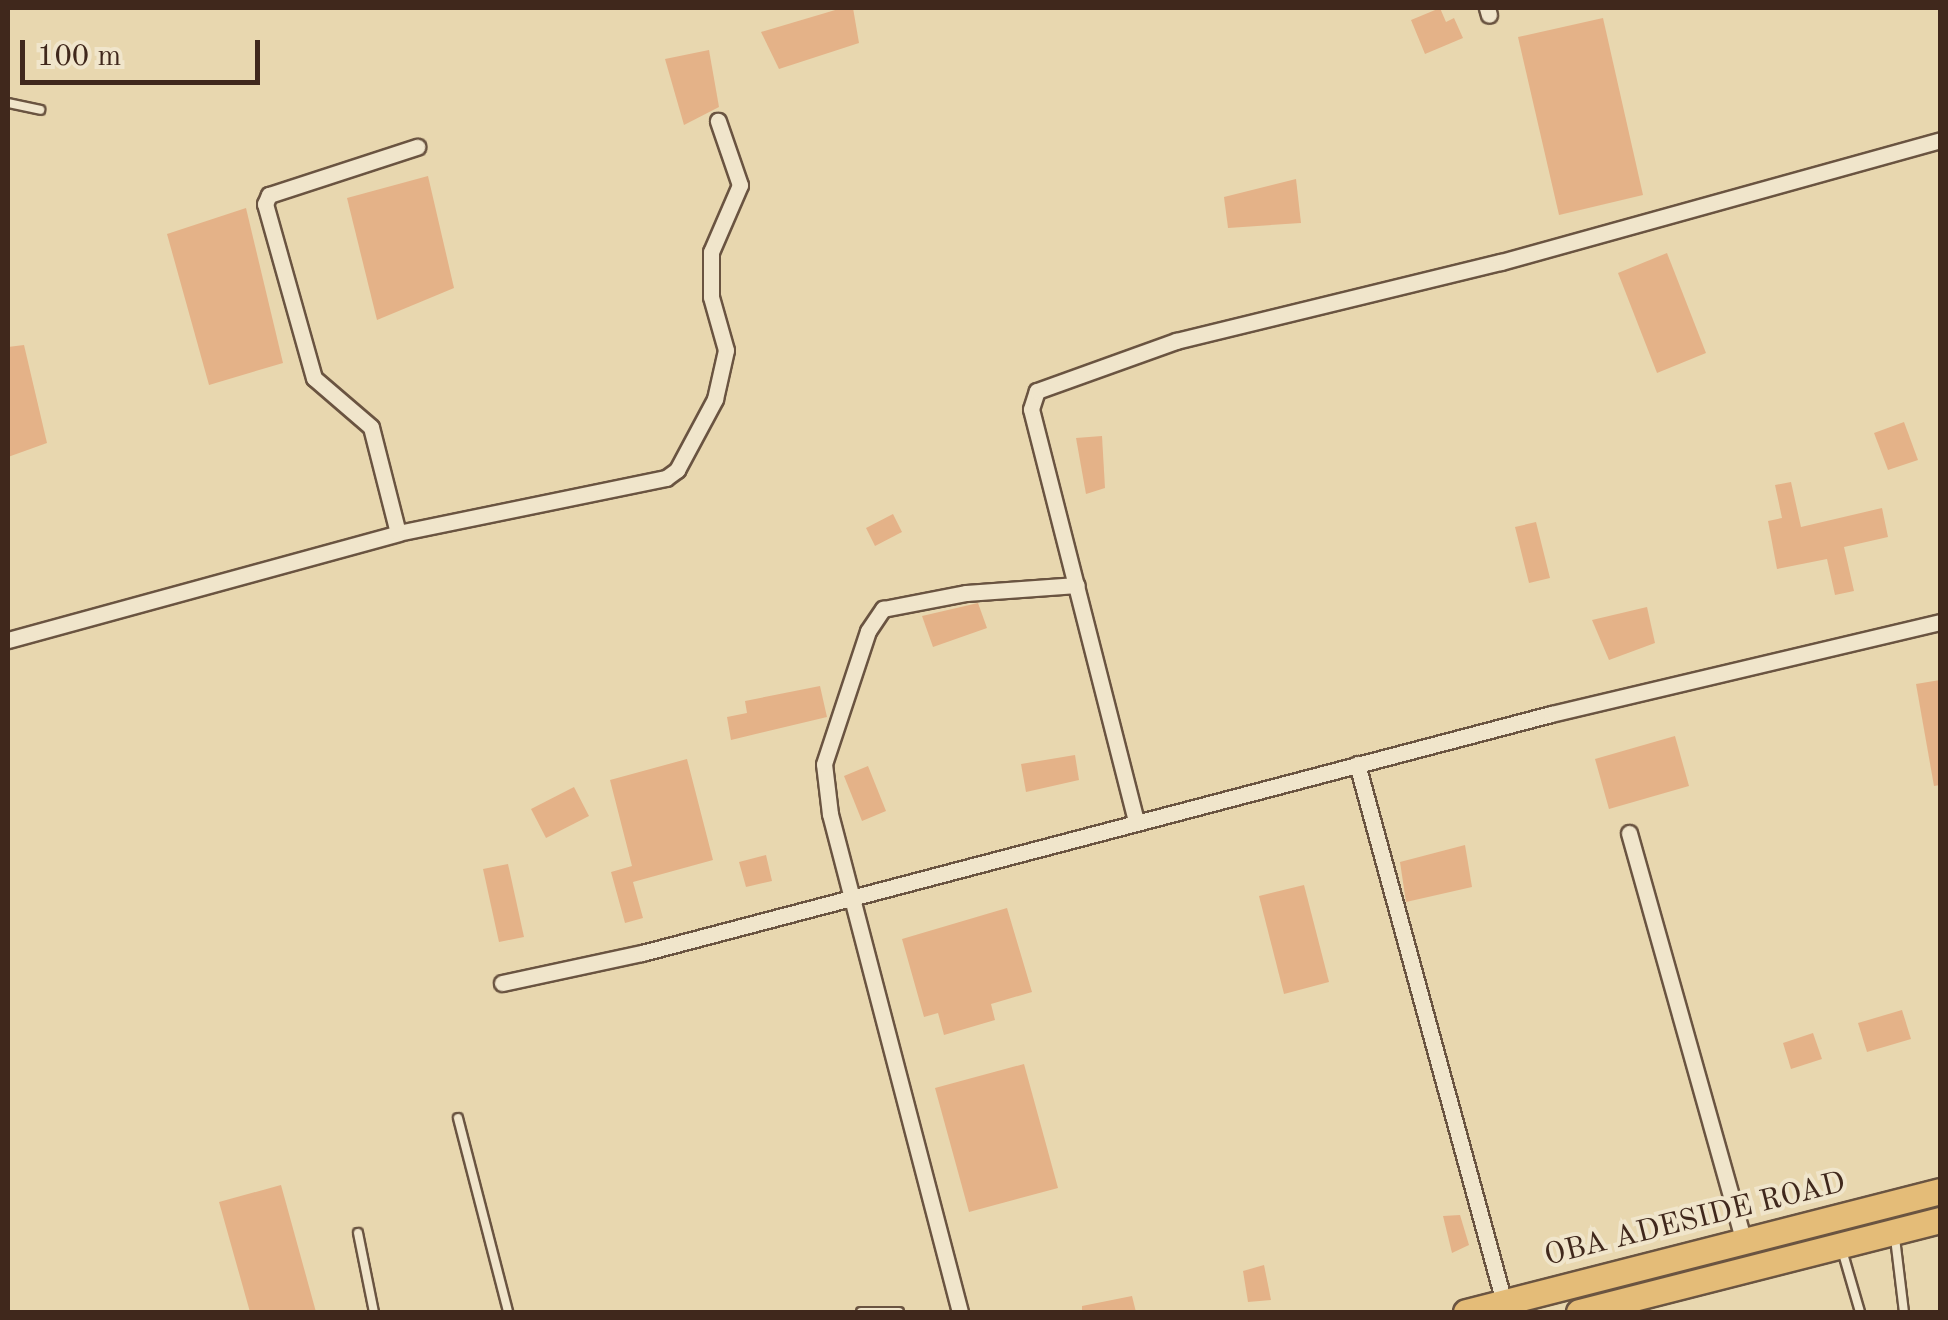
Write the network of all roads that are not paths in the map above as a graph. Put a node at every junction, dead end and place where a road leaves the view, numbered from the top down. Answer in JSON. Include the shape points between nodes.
{"nodes":[{"id":1,"x":8,"y":103,"type":"edge"},
{"id":2,"x":40,"y":110,"type":"dead end"},
{"id":3,"x":718,"y":121,"type":"dead end"},
{"id":4,"x":1940,"y":140,"type":"edge"},
{"id":5,"x":417,"y":147,"type":"dead end"},
{"id":6,"x":398,"y":533,"type":"junction"},
{"id":7,"x":1077,"y":586,"type":"junction"},
{"id":8,"x":1940,"y":622,"type":"edge"},
{"id":9,"x":8,"y":640,"type":"edge"},
{"id":10,"x":1357,"y":764,"type":"junction"},
{"id":11,"x":1136,"y":821,"type":"junction"},
{"id":12,"x":1629,"y":832,"type":"dead end"},
{"id":13,"x":855,"y":896,"type":"junction"},
{"id":14,"x":502,"y":983,"type":"dead end"},
{"id":15,"x":458,"y":1118,"type":"dead end"},
{"id":16,"x":1940,"y":1191,"type":"edge"},
{"id":17,"x":1940,"y":1220,"type":"edge"},
{"id":18,"x":1894,"y":1232,"type":"junction"},
{"id":19,"x":358,"y":1233,"type":"dead end"},
{"id":20,"x":1744,"y":1242,"type":"junction"},
{"id":21,"x":1841,"y":1246,"type":"junction"},
{"id":22,"x":1504,"y":1302,"type":"junction"},
{"id":23,"x":374,"y":1312,"type":"edge"},
{"id":24,"x":508,"y":1312,"type":"edge"},
{"id":25,"x":861,"y":1312,"type":"edge"},
{"id":26,"x":899,"y":1312,"type":"edge"},
{"id":27,"x":960,"y":1312,"type":"edge"},
{"id":28,"x":1466,"y":1312,"type":"edge"},
{"id":29,"x":1579,"y":1312,"type":"edge"},
{"id":30,"x":1860,"y":1312,"type":"edge"},
{"id":31,"x":1904,"y":1312,"type":"edge"}],
"edges":[{"from":1,"to":2,"type":"lane"},
{"from":3,"to":6,"type":"street","via":[[740,185],[711,252],[712,297],[726,350],[715,398],[676,470]]},
{"from":4,"to":7,"type":"street","via":[[1501,262],[1176,341],[1037,391],[1031,409]]},
{"from":5,"to":6,"type":"street","via":[[269,196],[264,204],[311,372],[371,427]]},
{"from":6,"to":9,"type":"street"},
{"from":7,"to":11,"type":"street"},
{"from":7,"to":13,"type":"street","via":[[966,593],[876,615],[824,764],[830,814]]},
{"from":8,"to":10,"type":"street"},
{"from":10,"to":11,"type":"street"},
{"from":10,"to":22,"type":"street"},
{"from":11,"to":13,"type":"street"},
{"from":12,"to":20,"type":"street"},
{"from":13,"to":14,"type":"street"},
{"from":13,"to":27,"type":"street"},
{"from":15,"to":24,"type":"lane"},
{"from":16,"to":20,"type":"main road","name":"OBA ADESIDE ROAD"},
{"from":17,"to":18,"type":"main road"},
{"from":18,"to":21,"type":"main road"},
{"from":18,"to":31,"type":"lane"},
{"from":19,"to":23,"type":"lane"},
{"from":20,"to":22,"type":"main road","name":"OBA ADESIDE ROAD"},
{"from":21,"to":29,"type":"main road"},
{"from":21,"to":30,"type":"lane"},
{"from":22,"to":28,"type":"main road","name":"OBA ADESIDE ROAD"},
{"from":25,"to":26,"type":"lane"}]}
